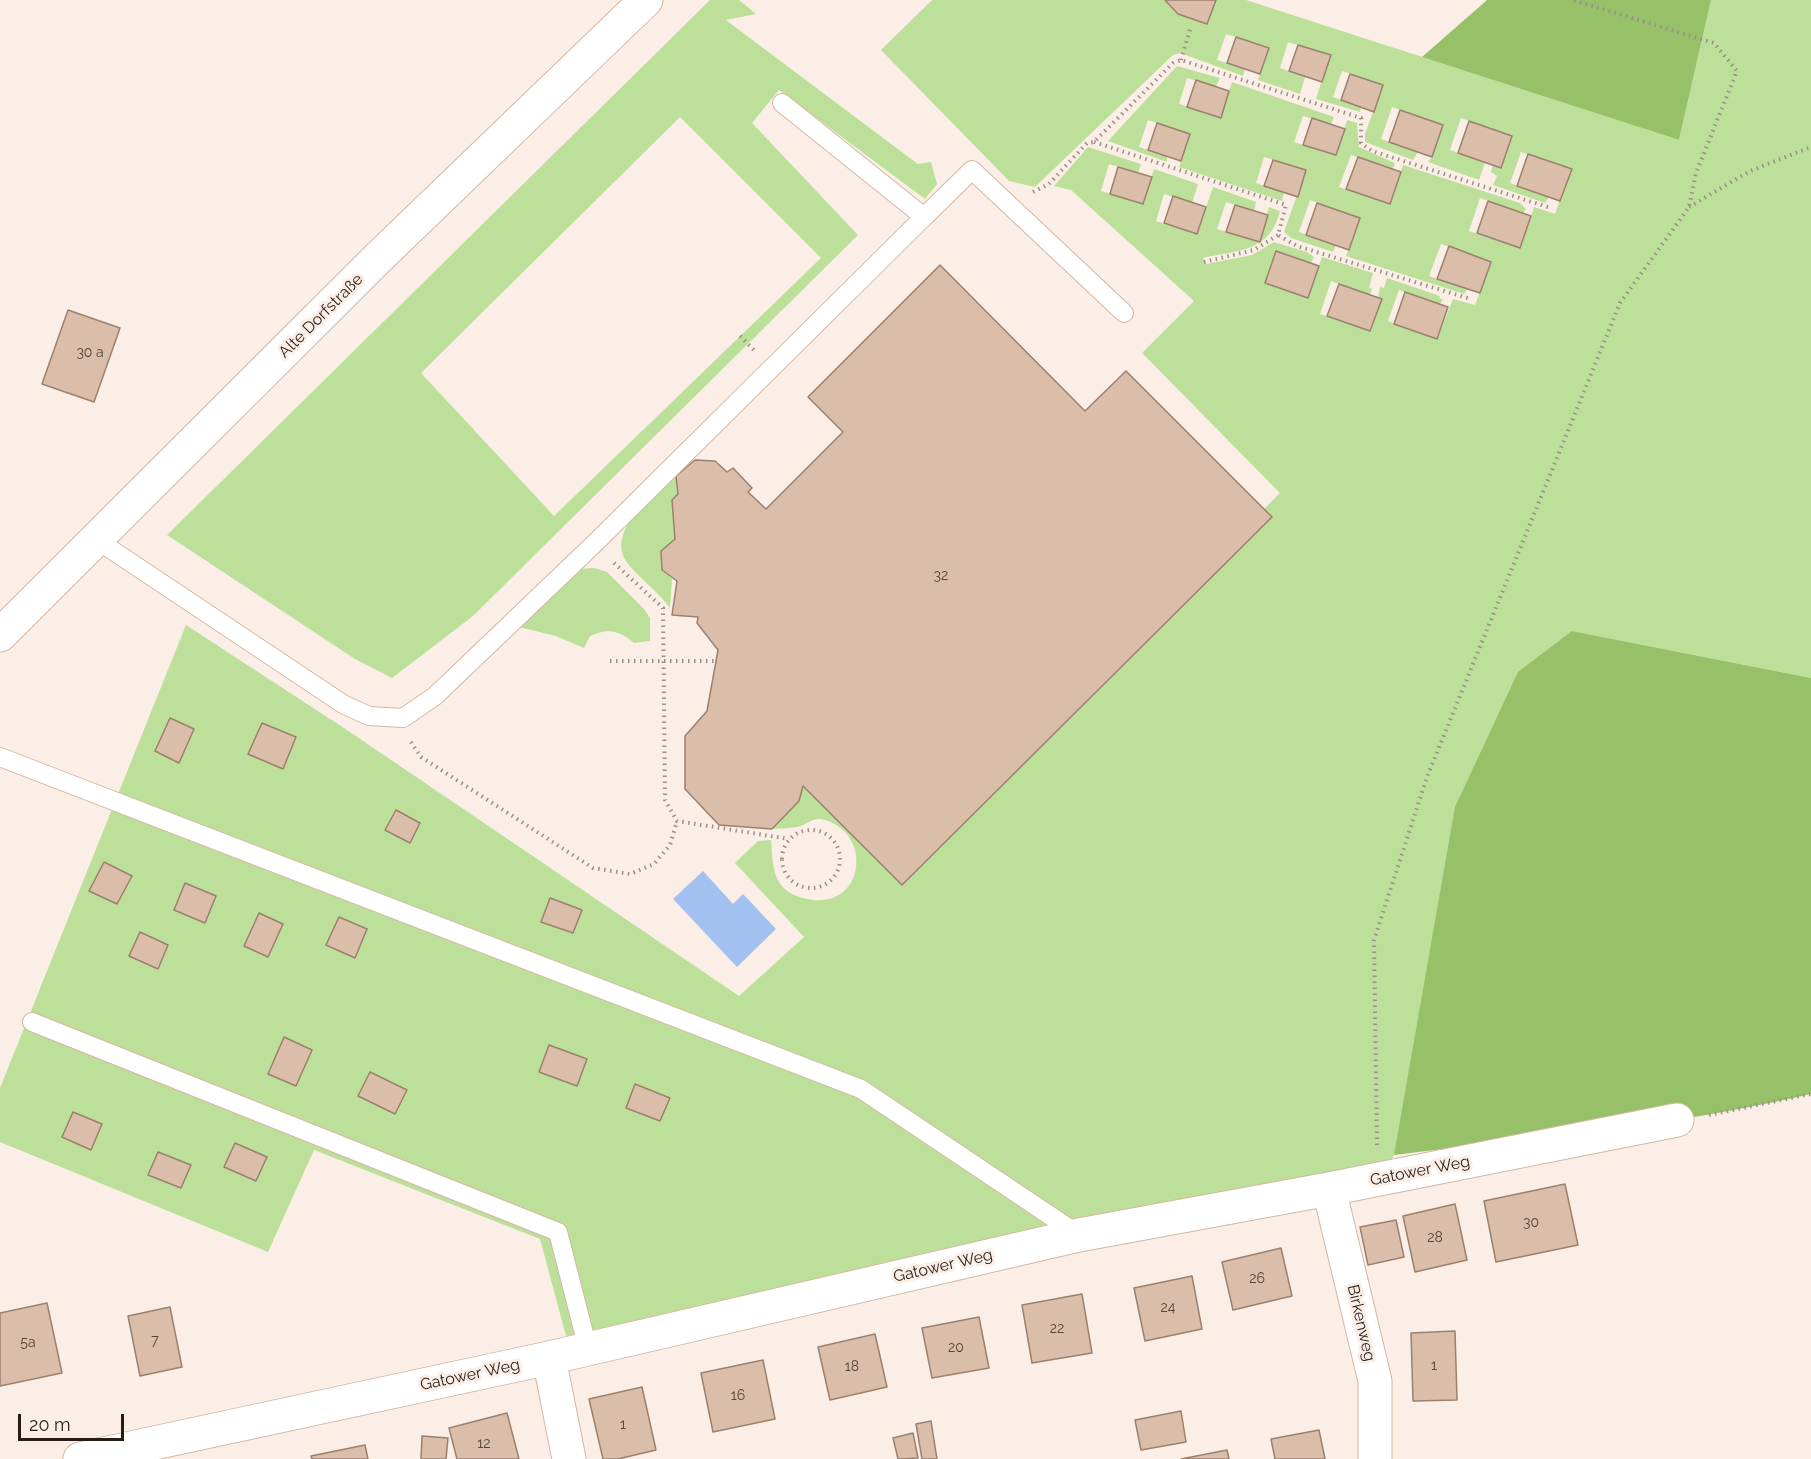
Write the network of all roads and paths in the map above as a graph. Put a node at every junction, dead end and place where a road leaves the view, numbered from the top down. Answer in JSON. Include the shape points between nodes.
{"nodes":[{"id":1,"x":646,"y":0,"type":"edge"},
{"id":2,"x":1573,"y":0,"type":"edge"},
{"id":3,"x":1191,"y":26,"type":"dead end"},
{"id":4,"x":1181,"y":60,"type":"junction"},
{"id":5,"x":782,"y":103,"type":"dead end"},
{"id":6,"x":1094,"y":142,"type":"junction"},
{"id":7,"x":1811,"y":147,"type":"edge"},
{"id":8,"x":996,"y":194,"type":"junction"},
{"id":9,"x":1689,"y":207,"type":"junction"},
{"id":10,"x":1551,"y":208,"type":"dead end"},
{"id":11,"x":924,"y":217,"type":"junction"},
{"id":12,"x":1278,"y":235,"type":"junction"},
{"id":13,"x":1204,"y":262,"type":"dead end"},
{"id":14,"x":1471,"y":299,"type":"dead end"},
{"id":15,"x":1124,"y":313,"type":"dead end"},
{"id":16,"x":97,"y":540,"type":"junction"},
{"id":17,"x":594,"y":544,"type":"junction"},
{"id":18,"x":0,"y":635,"type":"edge"},
{"id":19,"x":610,"y":661,"type":"dead end"},
{"id":20,"x":664,"y":661,"type":"junction"},
{"id":21,"x":716,"y":661,"type":"dead end"},
{"id":22,"x":403,"y":718,"type":"junction"},
{"id":23,"x":0,"y":757,"type":"edge"},
{"id":24,"x":677,"y":821,"type":"junction"},
{"id":25,"x":789,"y":839,"type":"junction"},
{"id":26,"x":32,"y":1022,"type":"dead end"},
{"id":27,"x":1811,"y":1094,"type":"edge"},
{"id":28,"x":1677,"y":1120,"type":"joint"},
{"id":29,"x":1381,"y":1178,"type":"junction"},
{"id":30,"x":1329,"y":1189,"type":"junction"},
{"id":31,"x":1079,"y":1234,"type":"junction"},
{"id":32,"x":588,"y":1350,"type":"junction"},
{"id":33,"x":549,"y":1358,"type":"junction"},
{"id":34,"x":80,"y":1459,"type":"edge"},
{"id":35,"x":569,"y":1459,"type":"edge"},
{"id":36,"x":1375,"y":1459,"type":"edge"}],
"edges":[{"from":1,"to":16,"type":"street","name":"Alte Dorfstraße","via":[[378,259]]},
{"from":2,"to":9,"type":"path","via":[[1714,43],[1737,71],[1696,173]]},
{"from":3,"to":4,"type":"path"},
{"from":4,"to":6,"type":"path","via":[[1173,63]]},
{"from":4,"to":10,"type":"path","via":[[1361,118],[1361,143],[1372,151]]},
{"from":5,"to":11,"type":"lane"},
{"from":6,"to":8,"type":"path","via":[[1087,143],[1048,184],[1034,192]]},
{"from":6,"to":12,"type":"path","via":[[1286,206]]},
{"from":7,"to":9,"type":"path","via":[[1750,171]]},
{"from":8,"to":11,"type":"lane","via":[[972,170]]},
{"from":8,"to":15,"type":"lane"},
{"from":9,"to":29,"type":"path","via":[[1620,303],[1427,777],[1374,939],[1377,1149]]},
{"from":11,"to":17,"type":"lane"},
{"from":12,"to":13,"type":"path","via":[[1254,250]]},
{"from":12,"to":14,"type":"path","via":[[1297,246]]},
{"from":16,"to":18,"type":"street","name":"Alte Dorfstraße"},
{"from":16,"to":22,"type":"lane","via":[[343,704],[369,716]]},
{"from":17,"to":20,"type":"path","via":[[663,608]]},
{"from":17,"to":22,"type":"lane","via":[[435,696]]},
{"from":19,"to":20,"type":"path"},
{"from":20,"to":21,"type":"path"},
{"from":20,"to":24,"type":"path","via":[[665,800]]},
{"from":22,"to":24,"type":"path","via":[[407,736],[421,757],[593,868],[630,874],[654,864],[670,845]]},
{"from":23,"to":31,"type":"lane","via":[[861,1089]]},
{"from":24,"to":25,"type":"path"},
{"from":25,"to":25,"type":"path","via":[[782,853],[783,871],[788,879],[803,888],[815,889],[834,878],[840,863],[832,839],[819,831],[807,830]]},
{"from":26,"to":32,"type":"lane","via":[[558,1232]]},
{"from":27,"to":28,"type":"path"},
{"from":28,"to":29,"type":"street","name":"Gatower Weg"},
{"from":29,"to":30,"type":"street","name":"Gatower Weg"},
{"from":30,"to":31,"type":"street","name":"Gatower Weg"},
{"from":30,"to":36,"type":"street","name":"Birkenweg","via":[[1375,1381]]},
{"from":31,"to":32,"type":"street","name":"Gatower Weg"},
{"from":32,"to":33,"type":"street","name":"Gatower Weg"},
{"from":33,"to":34,"type":"street","name":"Gatower Weg"},
{"from":33,"to":35,"type":"street"}]}
